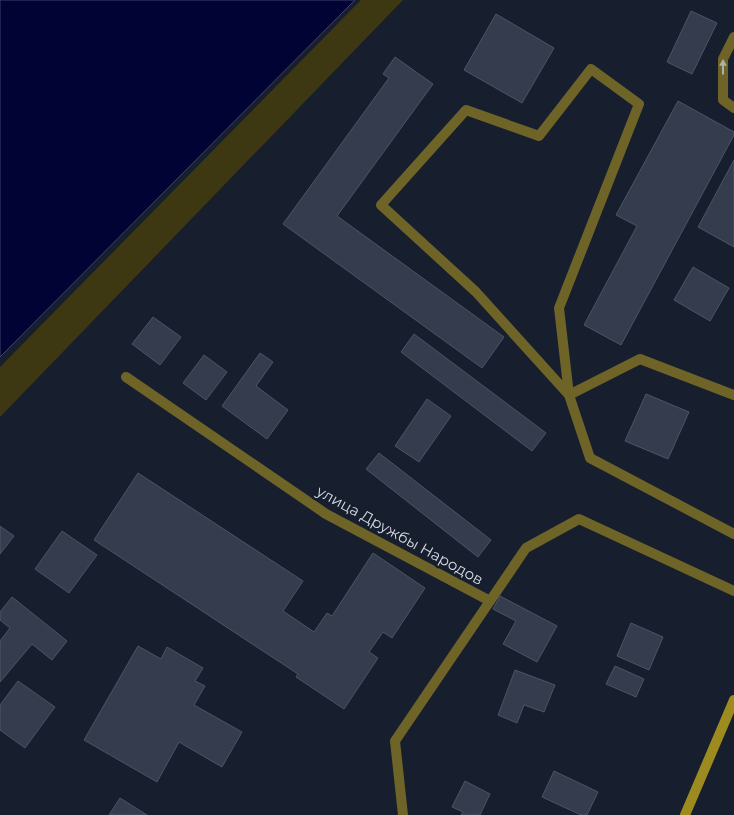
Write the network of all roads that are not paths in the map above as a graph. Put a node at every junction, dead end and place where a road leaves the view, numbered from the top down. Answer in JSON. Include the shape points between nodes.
{"nodes":[{"id":1,"x":734,"y":37,"type":"edge"},
{"id":2,"x":734,"y":108,"type":"edge"},
{"id":3,"x":126,"y":377,"type":"dead end"},
{"id":4,"x":570,"y":395,"type":"junction"},
{"id":5,"x":734,"y":395,"type":"edge"},
{"id":6,"x":734,"y":534,"type":"edge"},
{"id":7,"x":734,"y":591,"type":"edge"},
{"id":8,"x":490,"y":601,"type":"junction"},
{"id":9,"x":734,"y":700,"type":"edge"},
{"id":10,"x":403,"y":815,"type":"edge"},
{"id":11,"x":685,"y":815,"type":"edge"}],
"edges":[{"from":2,"to":1,"type":"street","one_way":true,"via":[[723,100],[723,59]]},
{"from":3,"to":8,"type":"street","name":"улица Дружбы Народов","via":[[326,514]]},
{"from":4,"to":4,"type":"street","via":[[559,308],[639,104],[591,69],[539,136],[466,110],[381,205],[476,292]]},
{"from":4,"to":5,"type":"street","via":[[640,358]]},
{"from":4,"to":6,"type":"street","via":[[590,458]]},
{"from":7,"to":8,"type":"street","name":"улица Дружбы Народов","via":[[579,519],[526,548]]},
{"from":8,"to":10,"type":"street","via":[[395,741]]},
{"from":9,"to":11,"type":"main road"}]}
